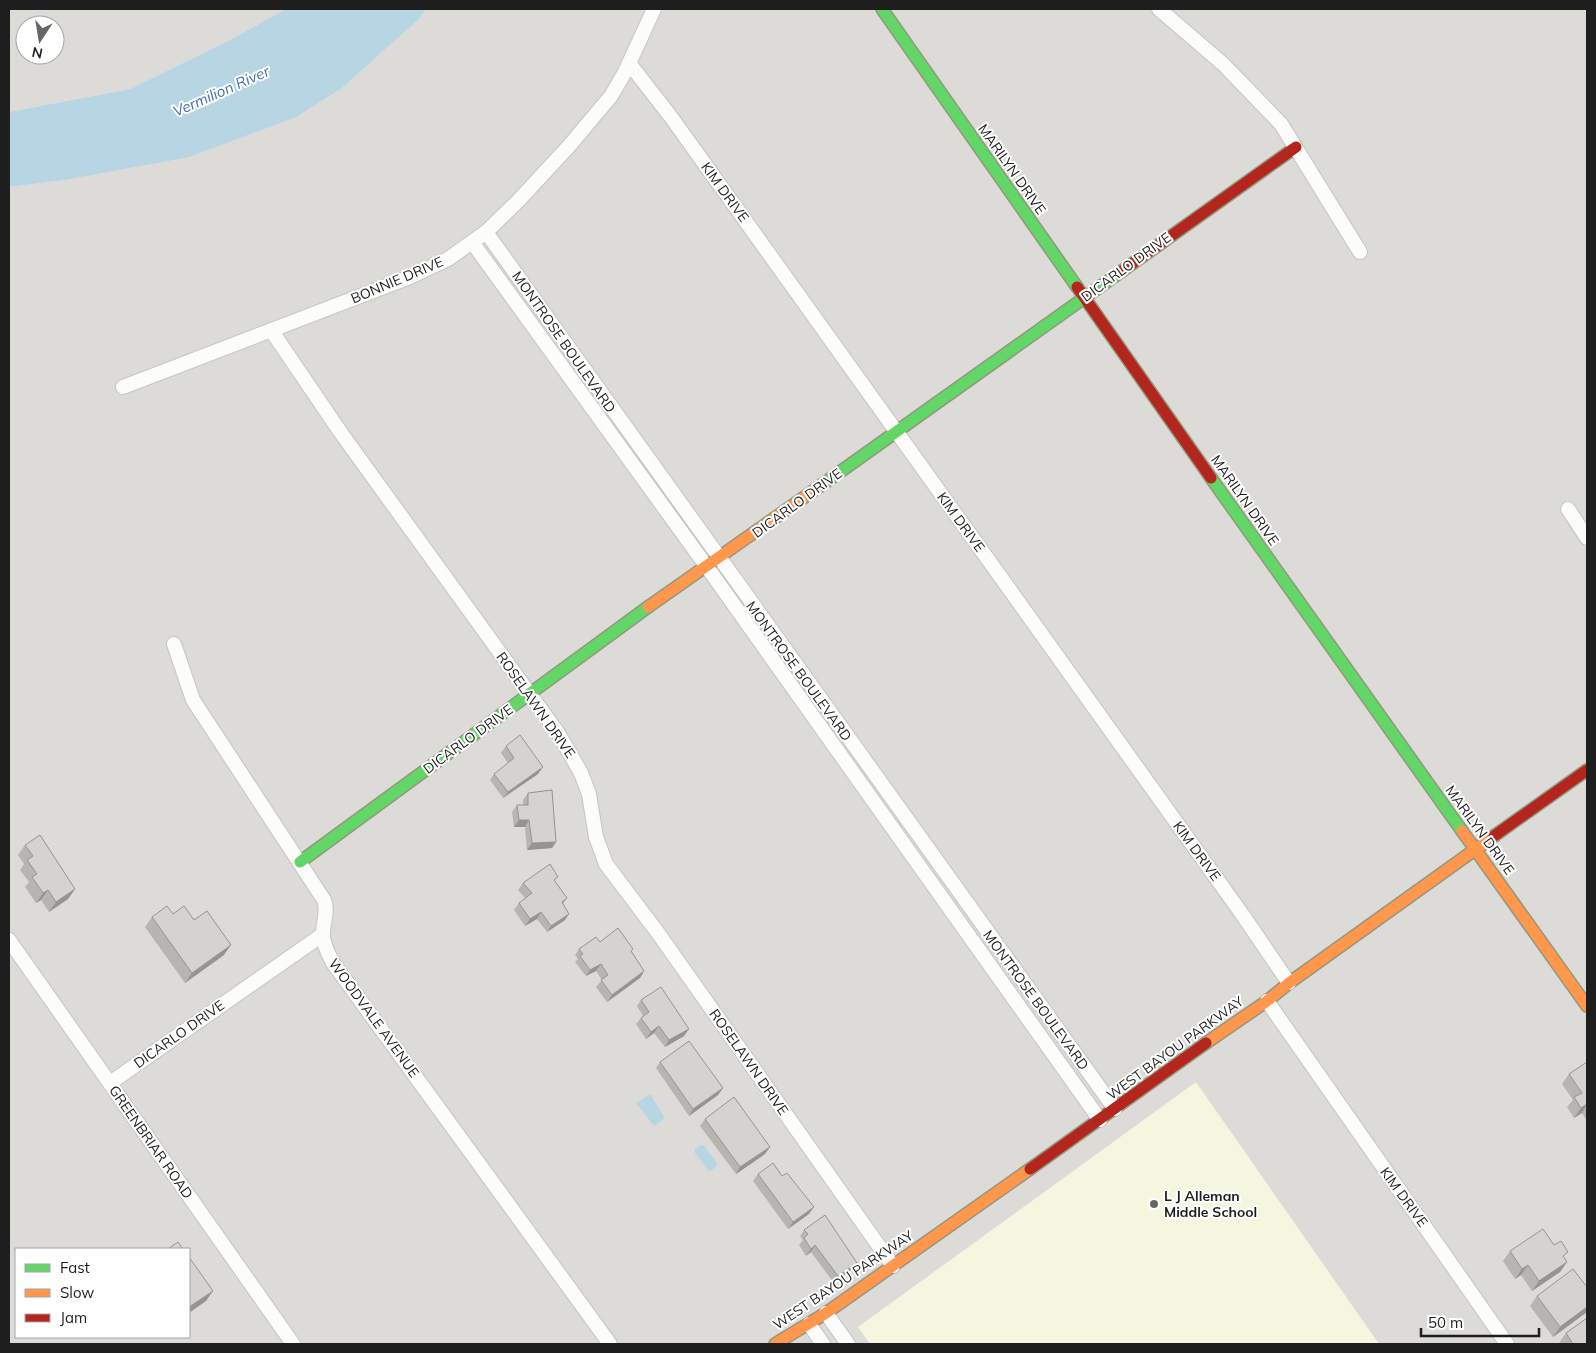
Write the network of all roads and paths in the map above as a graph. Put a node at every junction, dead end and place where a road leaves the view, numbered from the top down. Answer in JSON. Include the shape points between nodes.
{"nodes":[{"id":1,"x":654,"y":9,"type":"edge"},
{"id":2,"x":882,"y":9,"type":"edge"},
{"id":3,"x":1159,"y":9,"type":"edge"},
{"id":4,"x":629,"y":63,"type":"junction"},
{"id":5,"x":1296,"y":147,"type":"junction"},
{"id":6,"x":486,"y":232,"type":"junction"},
{"id":7,"x":472,"y":242,"type":"junction"},
{"id":8,"x":1360,"y":252,"type":"dead end"},
{"id":9,"x":1084,"y":298,"type":"junction"},
{"id":10,"x":270,"y":330,"type":"junction"},
{"id":11,"x":123,"y":388,"type":"dead end"},
{"id":12,"x":896,"y":432,"type":"junction"},
{"id":13,"x":1568,"y":510,"type":"dead end"},
{"id":14,"x":1587,"y":538,"type":"edge"},
{"id":15,"x":718,"y":559,"type":"junction"},
{"id":16,"x":706,"y":567,"type":"junction"},
{"id":17,"x":174,"y":644,"type":"dead end"},
{"id":18,"x":529,"y":694,"type":"junction"},
{"id":19,"x":1587,"y":770,"type":"edge"},
{"id":20,"x":1476,"y":850,"type":"junction"},
{"id":21,"x":300,"y":862,"type":"junction"},
{"id":22,"x":322,"y":935,"type":"junction"},
{"id":23,"x":9,"y":940,"type":"edge"},
{"id":24,"x":1289,"y":983,"type":"junction"},
{"id":25,"x":1267,"y":1001,"type":"junction"},
{"id":26,"x":1587,"y":1006,"type":"edge"},
{"id":27,"x":110,"y":1083,"type":"junction"},
{"id":28,"x":1114,"y":1109,"type":"junction"},
{"id":29,"x":1100,"y":1120,"type":"junction"},
{"id":30,"x":892,"y":1266,"type":"junction"},
{"id":31,"x":826,"y":1313,"type":"junction"},
{"id":32,"x":809,"y":1324,"type":"junction"},
{"id":33,"x":293,"y":1344,"type":"edge"},
{"id":34,"x":610,"y":1344,"type":"edge"},
{"id":35,"x":775,"y":1344,"type":"edge"},
{"id":36,"x":823,"y":1344,"type":"edge"},
{"id":37,"x":848,"y":1344,"type":"edge"},
{"id":38,"x":1507,"y":1344,"type":"edge"}],
"edges":[{"from":1,"to":4,"type":"street","name":"BONNIE DRIVE"},
{"from":2,"to":9,"type":"street","name":"MARILYN DRIVE"},
{"from":3,"to":5,"type":"street","via":[[1241,82],[1281,124]]},
{"from":4,"to":6,"type":"street","name":"BONNIE DRIVE","via":[[611,96]]},
{"from":4,"to":12,"type":"street","name":"KIM DRIVE"},
{"from":5,"to":8,"type":"street"},
{"from":5,"to":9,"type":"street","name":"DICARLO DRIVE"},
{"from":6,"to":7,"type":"street","name":"BONNIE DRIVE"},
{"from":6,"to":15,"type":"street","name":"MONTROSE BOULEVARD"},
{"from":7,"to":10,"type":"street","name":"BONNIE DRIVE","via":[[448,259],[410,277]]},
{"from":7,"to":16,"type":"street","name":"MONTROSE BOULEVARD"},
{"from":9,"to":12,"type":"street","name":"DICARLO DRIVE"},
{"from":9,"to":20,"type":"street","name":"MARILYN DRIVE"},
{"from":10,"to":11,"type":"street","name":"BONNIE DRIVE"},
{"from":10,"to":18,"type":"street","name":"ROSELAWN DRIVE"},
{"from":12,"to":15,"type":"street","name":"DICARLO DRIVE"},
{"from":12,"to":24,"type":"street","name":"KIM DRIVE"},
{"from":13,"to":14,"type":"street"},
{"from":15,"to":16,"type":"street","name":"DICARLO DRIVE"},
{"from":15,"to":28,"type":"street","name":"MONTROSE BOULEVARD"},
{"from":16,"to":18,"type":"street","name":"DICARLO DRIVE"},
{"from":16,"to":29,"type":"street","name":"MONTROSE BOULEVARD"},
{"from":17,"to":21,"type":"street","name":"WOODVALE AVENUE","via":[[193,700]]},
{"from":18,"to":21,"type":"street","name":"DICARLO DRIVE"},
{"from":18,"to":30,"type":"street","name":"ROSELAWN DRIVE","via":[[562,739],[581,773],[606,864],[658,932]]},
{"from":19,"to":20,"type":"street","name":"WEST BAYOU PARKWAY"},
{"from":20,"to":24,"type":"street","name":"WEST BAYOU PARKWAY"},
{"from":20,"to":26,"type":"street","name":"MARILYN DRIVE"},
{"from":21,"to":22,"type":"street","name":"WOODVALE AVENUE","via":[[326,904]]},
{"from":22,"to":27,"type":"street","name":"DICARLO DRIVE"},
{"from":22,"to":34,"type":"street","name":"WOODVALE AVENUE","via":[[334,963]]},
{"from":23,"to":27,"type":"street","name":"GREENBRIAR ROAD"},
{"from":24,"to":25,"type":"street","name":"WEST BAYOU PARKWAY"},
{"from":25,"to":28,"type":"street","name":"WEST BAYOU PARKWAY"},
{"from":25,"to":38,"type":"street","name":"KIM DRIVE"},
{"from":27,"to":33,"type":"street","name":"GREENBRIAR ROAD"},
{"from":28,"to":29,"type":"street","name":"WEST BAYOU PARKWAY"},
{"from":29,"to":30,"type":"street","name":"WEST BAYOU PARKWAY"},
{"from":30,"to":31,"type":"street","name":"WEST BAYOU PARKWAY"},
{"from":31,"to":32,"type":"street","name":"WEST BAYOU PARKWAY"},
{"from":31,"to":37,"type":"street"},
{"from":32,"to":35,"type":"street","name":"WEST BAYOU PARKWAY"},
{"from":32,"to":36,"type":"street"}]}
